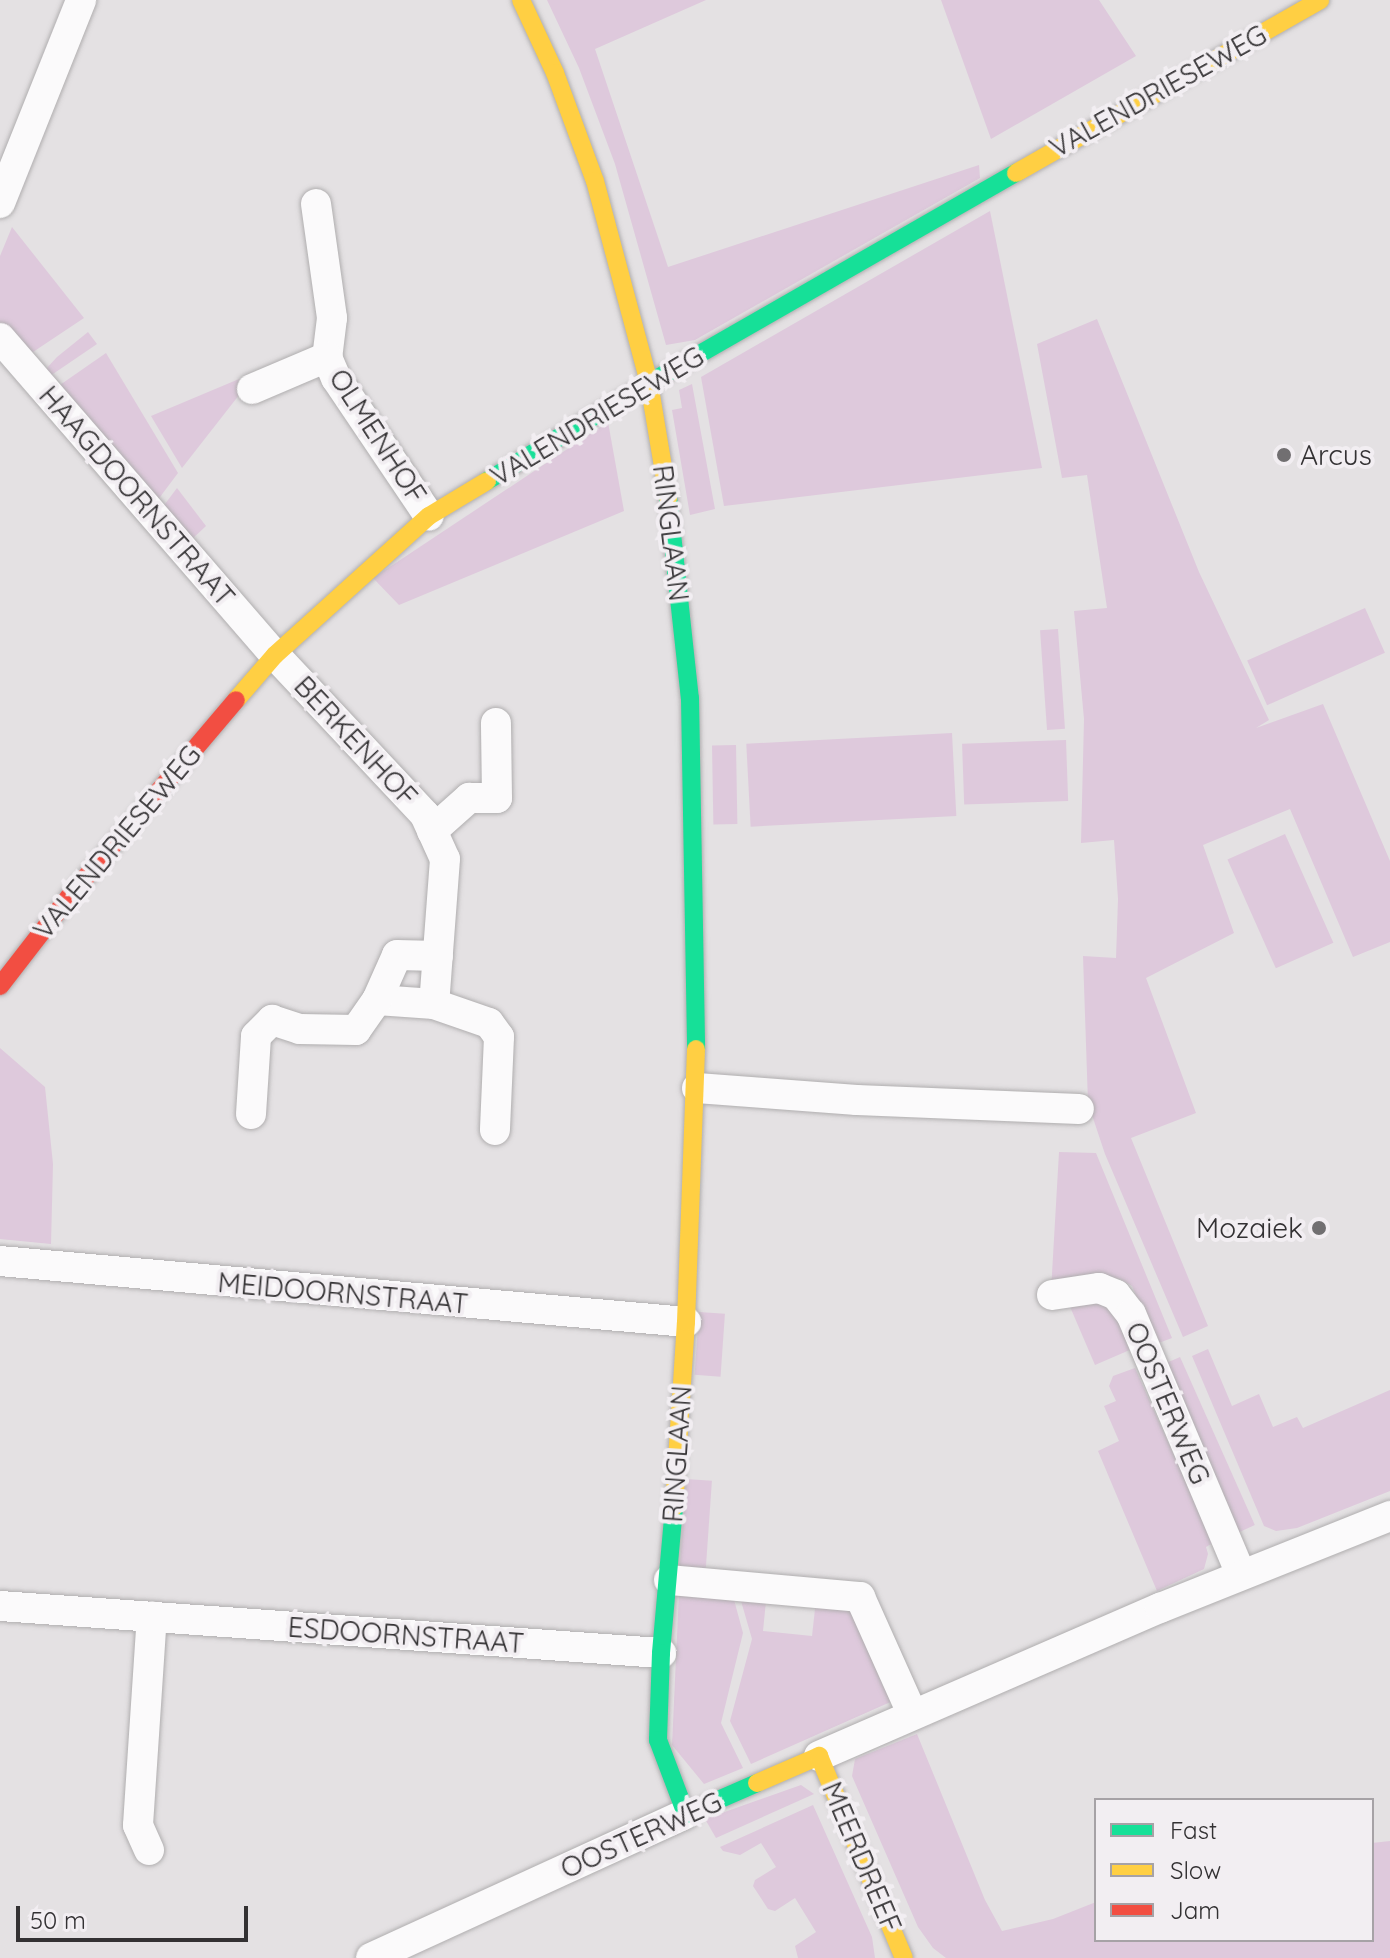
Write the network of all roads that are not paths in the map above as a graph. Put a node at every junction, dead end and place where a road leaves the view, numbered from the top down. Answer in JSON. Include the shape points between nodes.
{"nodes":[{"id":1,"x":81,"y":0,"type":"edge"},
{"id":2,"x":521,"y":0,"type":"edge"},
{"id":3,"x":1320,"y":0,"type":"edge"},
{"id":4,"x":0,"y":203,"type":"edge"},
{"id":5,"x":316,"y":204,"type":"dead end"},
{"id":6,"x":0,"y":338,"type":"edge"},
{"id":7,"x":327,"y":357,"type":"junction"},
{"id":8,"x":649,"y":383,"type":"junction"},
{"id":9,"x":252,"y":389,"type":"dead end"},
{"id":10,"x":429,"y":516,"type":"junction"},
{"id":11,"x":275,"y":655,"type":"junction"},
{"id":12,"x":496,"y":723,"type":"dead end"},
{"id":13,"x":432,"y":831,"type":"junction"},
{"id":14,"x":438,"y":956,"type":"junction"},
{"id":15,"x":0,"y":986,"type":"edge"},
{"id":16,"x":377,"y":1000,"type":"junction"},
{"id":17,"x":434,"y":1004,"type":"junction"},
{"id":18,"x":697,"y":1088,"type":"junction"},
{"id":19,"x":1079,"y":1109,"type":"dead end"},
{"id":20,"x":251,"y":1114,"type":"dead end"},
{"id":21,"x":495,"y":1130,"type":"dead end"},
{"id":22,"x":0,"y":1261,"type":"edge"},
{"id":23,"x":1052,"y":1295,"type":"dead end"},
{"id":24,"x":686,"y":1322,"type":"junction"},
{"id":25,"x":1390,"y":1516,"type":"edge"},
{"id":26,"x":1241,"y":1575,"type":"junction"},
{"id":27,"x":669,"y":1580,"type":"junction"},
{"id":28,"x":0,"y":1606,"type":"edge"},
{"id":29,"x":152,"y":1616,"type":"junction"},
{"id":30,"x":661,"y":1653,"type":"junction"},
{"id":31,"x":912,"y":1713,"type":"junction"},
{"id":32,"x":819,"y":1756,"type":"junction"},
{"id":33,"x":686,"y":1814,"type":"junction"},
{"id":34,"x":149,"y":1850,"type":"dead end"},
{"id":35,"x":371,"y":1958,"type":"edge"},
{"id":36,"x":904,"y":1958,"type":"edge"}],
"edges":[{"from":1,"to":4,"type":"street"},
{"from":2,"to":8,"type":"street","name":"RINGLAAN","via":[[595,181]]},
{"from":3,"to":8,"type":"street","name":"VALENDRIESEWEG"},
{"from":5,"to":7,"type":"street","name":"OLMENHOF","via":[[332,318]]},
{"from":6,"to":11,"type":"street","name":"HAAGDOORNSTRAAT"},
{"from":7,"to":9,"type":"street","name":"OLMENHOF"},
{"from":7,"to":10,"type":"street","name":"OLMENHOF"},
{"from":8,"to":10,"type":"street","name":"VALENDRIESEWEG"},
{"from":8,"to":18,"type":"street","name":"RINGLAAN","via":[[672,522],[690,698]]},
{"from":10,"to":11,"type":"street","name":"VALENDRIESEWEG"},
{"from":11,"to":13,"type":"street","name":"BERKENHOF","via":[[425,815]]},
{"from":11,"to":15,"type":"street","name":"VALENDRIESEWEG"},
{"from":12,"to":13,"type":"street","name":"BERKENHOF","via":[[497,798],[469,798]]},
{"from":13,"to":14,"type":"street","name":"BERKENHOF","via":[[445,859]]},
{"from":14,"to":16,"type":"street","via":[[397,955]]},
{"from":14,"to":17,"type":"street","name":"BERKENHOF"},
{"from":16,"to":17,"type":"street"},
{"from":16,"to":20,"type":"street","via":[[356,1030],[300,1029],[272,1020],[256,1036]]},
{"from":17,"to":21,"type":"street","via":[[489,1023],[499,1037]]},
{"from":18,"to":19,"type":"street"},
{"from":18,"to":24,"type":"street","name":"RINGLAAN"},
{"from":22,"to":24,"type":"street","name":"MEIDOORNSTRAAT"},
{"from":23,"to":26,"type":"street","name":"OOSTERWEG","via":[[1099,1288],[1116,1295],[1131,1314]]},
{"from":24,"to":27,"type":"street","name":"RINGLAAN"},
{"from":25,"to":26,"type":"street","name":"OOSTERWEG"},
{"from":26,"to":31,"type":"street","name":"OOSTERWEG"},
{"from":27,"to":30,"type":"street","name":"RINGLAAN"},
{"from":27,"to":31,"type":"street","via":[[860,1597]]},
{"from":28,"to":29,"type":"street","name":"ESDOORNSTRAAT"},
{"from":29,"to":30,"type":"street","name":"ESDOORNSTRAAT"},
{"from":29,"to":34,"type":"street","via":[[138,1825]]},
{"from":30,"to":33,"type":"street","name":"RINGLAAN","via":[[658,1740]]},
{"from":31,"to":32,"type":"street","name":"OOSTERWEG"},
{"from":32,"to":33,"type":"street","name":"OOSTERWEG"},
{"from":32,"to":36,"type":"street","name":"MEERDREEF"},
{"from":33,"to":35,"type":"street","name":"OOSTERWEG"}]}
